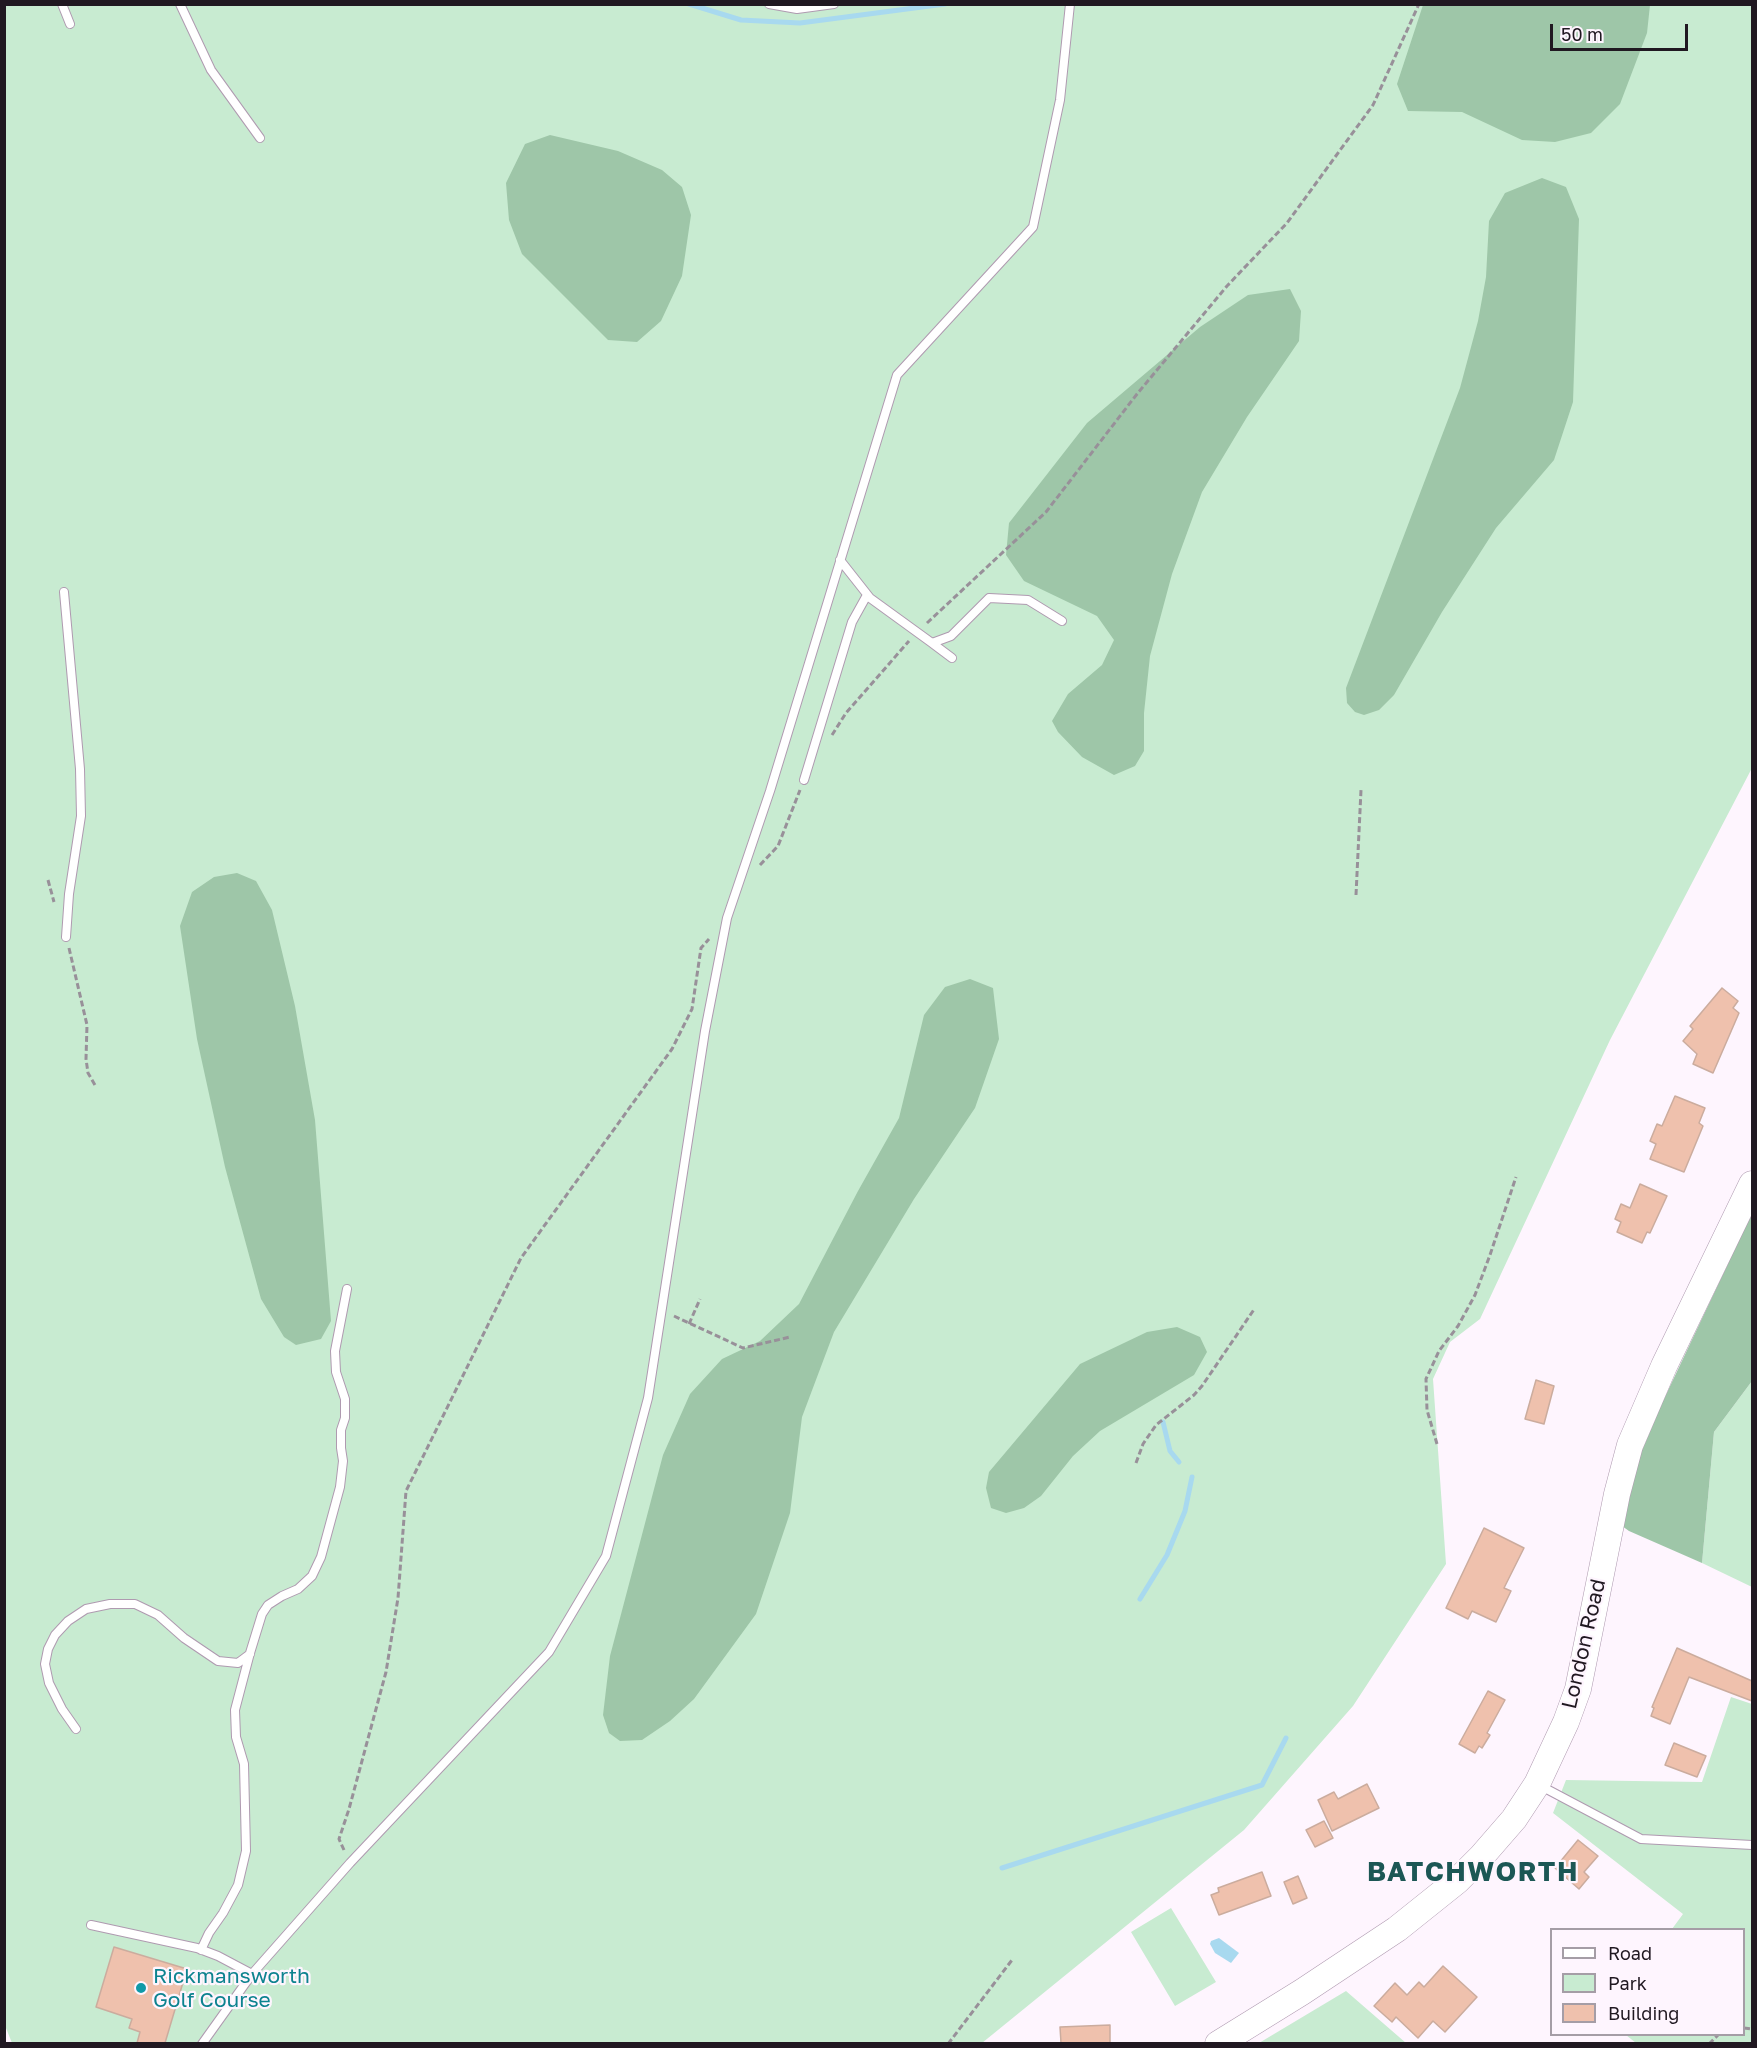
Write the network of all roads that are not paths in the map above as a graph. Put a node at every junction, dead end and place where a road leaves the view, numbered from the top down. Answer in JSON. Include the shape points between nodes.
{"nodes":[{"id":1,"x":62,"y":4,"type":"edge"},
{"id":2,"x":180,"y":4,"type":"edge"},
{"id":3,"x":769,"y":4,"type":"edge"},
{"id":4,"x":834,"y":4,"type":"edge"},
{"id":5,"x":1070,"y":4,"type":"edge"},
{"id":6,"x":70,"y":24,"type":"dead end"},
{"id":7,"x":260,"y":138,"type":"dead end"},
{"id":8,"x":840,"y":560,"type":"junction"},
{"id":9,"x":64,"y":592,"type":"dead end"},
{"id":10,"x":867,"y":595,"type":"junction"},
{"id":11,"x":1062,"y":621,"type":"dead end"},
{"id":12,"x":932,"y":643,"type":"junction"},
{"id":13,"x":952,"y":658,"type":"dead end"},
{"id":14,"x":804,"y":780,"type":"road end"},
{"id":15,"x":66,"y":937,"type":"road end"},
{"id":16,"x":1752,"y":1184,"type":"edge"},
{"id":17,"x":347,"y":1289,"type":"dead end"},
{"id":18,"x":250,"y":1653,"type":"junction"},
{"id":19,"x":76,"y":1729,"type":"dead end"},
{"id":20,"x":1537,"y":1784,"type":"junction"},
{"id":21,"x":1752,"y":1845,"type":"edge"},
{"id":22,"x":91,"y":1925,"type":"dead end"},
{"id":23,"x":201,"y":1950,"type":"junction"},
{"id":24,"x":252,"y":1974,"type":"junction"},
{"id":25,"x":202,"y":2043,"type":"edge"},
{"id":26,"x":1218,"y":2043,"type":"edge"}],
"edges":[{"from":1,"to":6,"type":"lane"},
{"from":2,"to":7,"type":"lane","via":[[211,70]]},
{"from":3,"to":4,"type":"lane","via":[[797,9]]},
{"from":5,"to":8,"type":"lane","via":[[1060,100],[1033,227],[897,375]]},
{"from":8,"to":10,"type":"lane"},
{"from":8,"to":24,"type":"lane","via":[[727,918],[705,1031],[648,1398],[606,1556],[549,1652],[350,1863]]},
{"from":9,"to":15,"type":"lane","via":[[81,816]]},
{"from":10,"to":12,"type":"lane"},
{"from":10,"to":14,"type":"lane","via":[[852,622]]},
{"from":11,"to":12,"type":"lane","via":[[1028,600],[988,598],[951,636]]},
{"from":12,"to":13,"type":"lane"},
{"from":16,"to":20,"type":"main road","name":"London Road","via":[[1630,1445],[1578,1689]]},
{"from":17,"to":18,"type":"lane","via":[[335,1351],[345,1408],[341,1430],[343,1461],[334,1513],[312,1576],[298,1589],[268,1605]]},
{"from":18,"to":19,"type":"lane","via":[[238,1663],[218,1661],[158,1615],[135,1604],[110,1604],[86,1610],[55,1635],[45,1664],[49,1683]]},
{"from":18,"to":23,"type":"lane","via":[[235,1710],[236,1737],[244,1764],[246,1851],[238,1885]]},
{"from":20,"to":21,"type":"lane","via":[[1641,1839]]},
{"from":20,"to":26,"type":"main road","name":"London Road","via":[[1514,1819],[1481,1857],[1397,1929]]},
{"from":22,"to":23,"type":"lane"},
{"from":23,"to":24,"type":"lane"},
{"from":24,"to":25,"type":"lane"}]}
